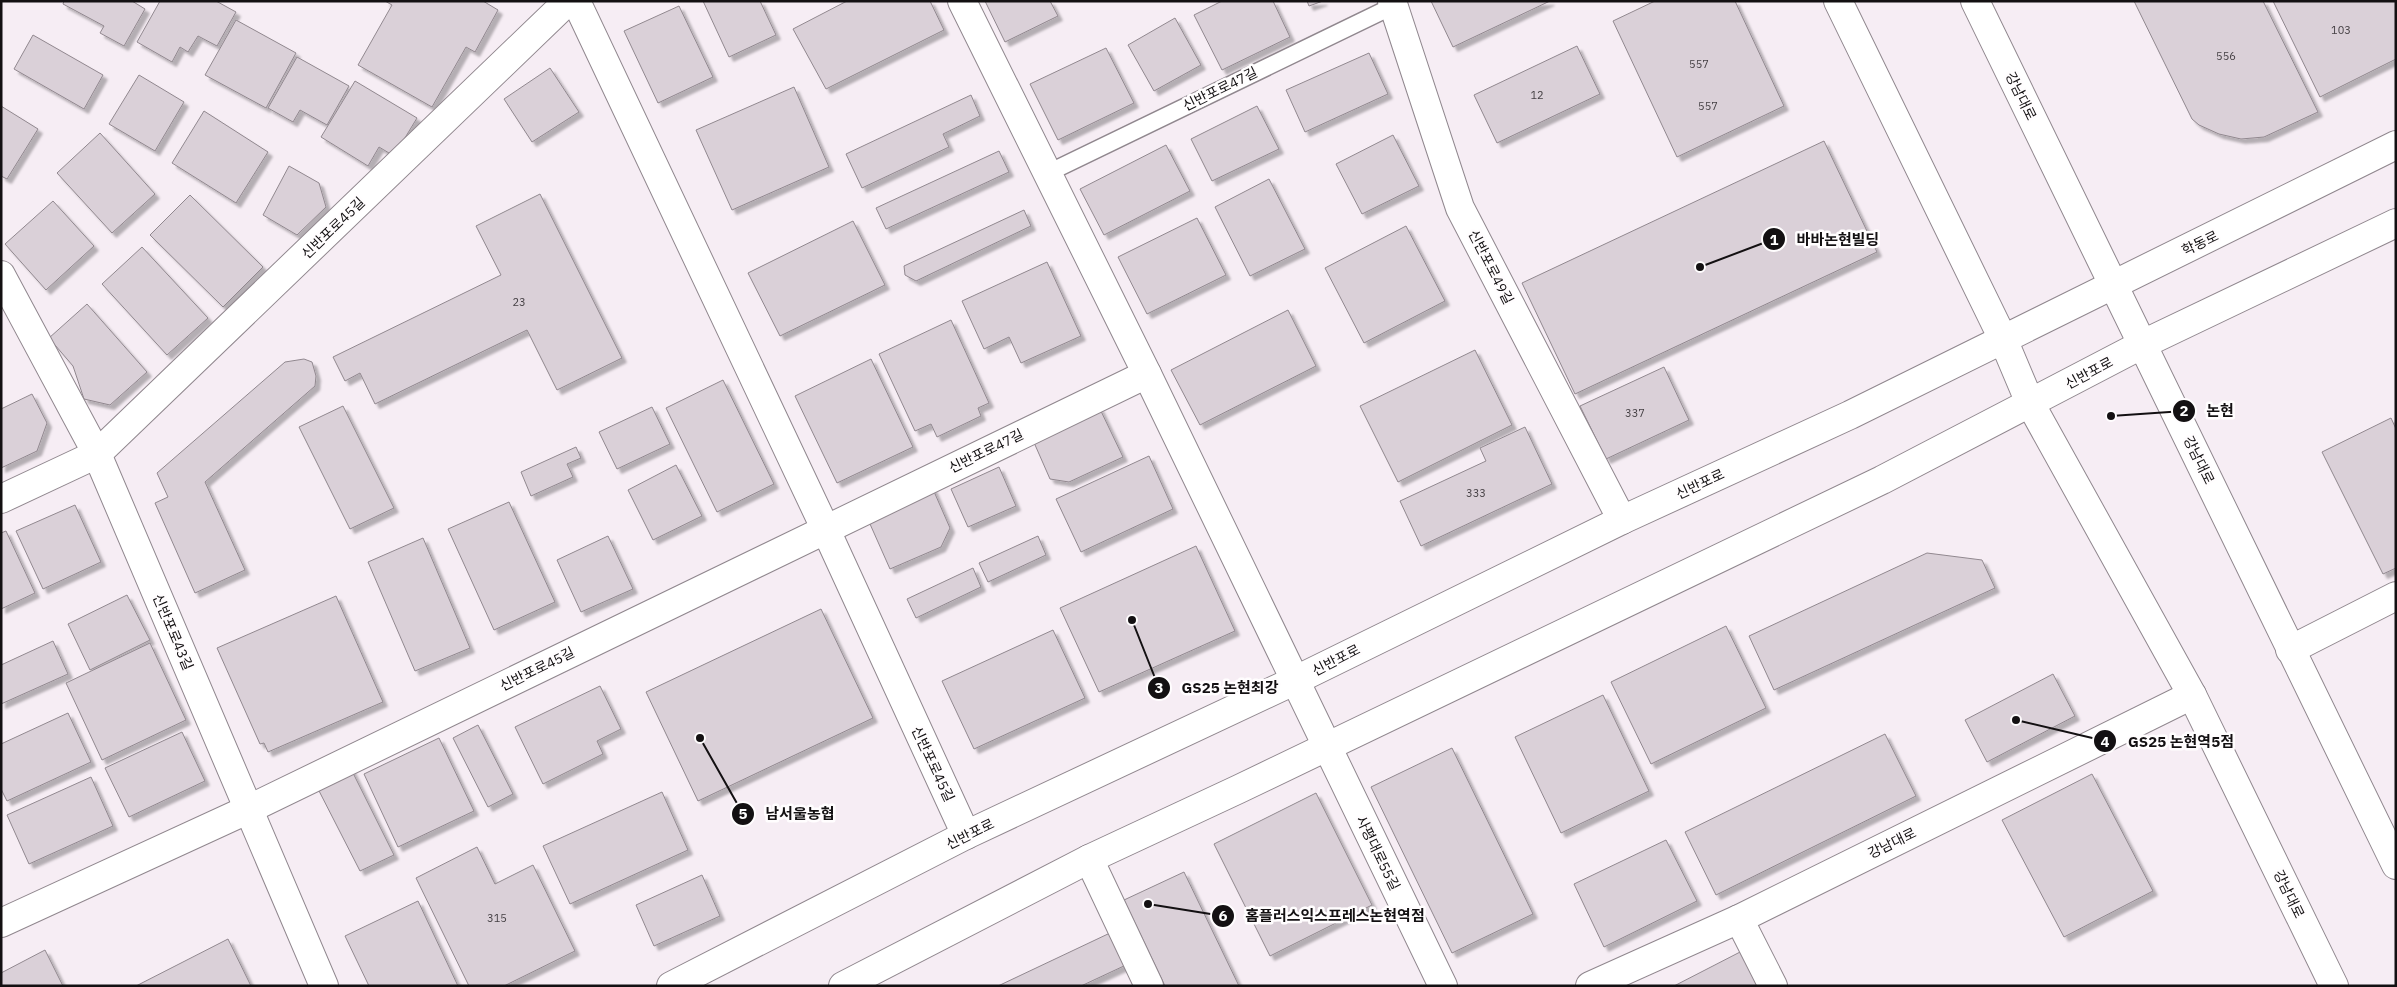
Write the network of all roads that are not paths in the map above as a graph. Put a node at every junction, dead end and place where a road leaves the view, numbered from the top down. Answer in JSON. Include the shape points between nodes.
{"nodes":[{"id":1,"x":568,"y":1,"type":"edge"},
{"id":2,"x":576,"y":1,"type":"edge"},
{"id":3,"x":962,"y":1,"type":"edge"},
{"id":4,"x":1838,"y":1,"type":"edge"},
{"id":5,"x":1975,"y":1,"type":"edge"},
{"id":6,"x":1392,"y":4,"type":"edge"},
{"id":7,"x":2396,"y":145,"type":"edge"},
{"id":8,"x":1048,"y":173,"type":"junction"},
{"id":9,"x":2396,"y":224,"type":"edge"},
{"id":10,"x":1,"y":275,"type":"edge"},
{"id":11,"x":2112,"y":286,"type":"junction"},
{"id":12,"x":2003,"y":339,"type":"junction"},
{"id":13,"x":2143,"y":344,"type":"junction"},
{"id":14,"x":1147,"y":374,"type":"junction"},
{"id":15,"x":2030,"y":404,"type":"junction"},
{"id":16,"x":97,"y":454,"type":"junction"},
{"id":17,"x":1,"y":499,"type":"edge"},
{"id":18,"x":1622,"y":520,"type":"junction"},
{"id":19,"x":826,"y":528,"type":"junction"},
{"id":20,"x":2396,"y":596,"type":"edge"},
{"id":21,"x":2290,"y":650,"type":"junction"},
{"id":22,"x":1296,"y":680,"type":"junction"},
{"id":23,"x":2192,"y":694,"type":"junction"},
{"id":24,"x":1327,"y":747,"type":"junction"},
{"id":25,"x":249,"y":809,"type":"junction"},
{"id":26,"x":966,"y":835,"type":"junction"},
{"id":27,"x":1089,"y":859,"type":"junction"},
{"id":28,"x":2396,"y":865,"type":"edge"},
{"id":29,"x":1739,"y":919,"type":"junction"},
{"id":30,"x":1,"y":923,"type":"edge"},
{"id":31,"x":324,"y":986,"type":"edge"},
{"id":32,"x":671,"y":986,"type":"edge"},
{"id":33,"x":842,"y":986,"type":"edge"},
{"id":34,"x":1149,"y":986,"type":"edge"},
{"id":35,"x":1443,"y":986,"type":"edge"},
{"id":36,"x":1590,"y":986,"type":"edge"},
{"id":37,"x":1773,"y":986,"type":"edge"},
{"id":38,"x":2334,"y":986,"type":"edge"}],
"edges":[{"from":1,"to":16,"type":"street","name":"신반포로45길"},
{"from":2,"to":19,"type":"street","name":"신반포로45길"},
{"from":3,"to":8,"type":"street"},
{"from":4,"to":12,"type":"street","name":"강남대로"},
{"from":5,"to":11,"type":"street","name":"강남대로"},
{"from":6,"to":8,"type":"lane","name":"신반포로47길"},
{"from":6,"to":18,"type":"street","name":"신반포로49길","via":[[1460,208]]},
{"from":7,"to":11,"type":"street","name":"학동로"},
{"from":8,"to":14,"type":"street"},
{"from":9,"to":13,"type":"street"},
{"from":10,"to":16,"type":"street","name":"신반포로43길"},
{"from":11,"to":12,"type":"street","name":"학동로"},
{"from":11,"to":13,"type":"street","name":"강남대로"},
{"from":12,"to":15,"type":"street","name":"강남대로"},
{"from":12,"to":18,"type":"street","name":"신반포로","via":[[1850,415]]},
{"from":13,"to":15,"type":"street","name":"신반포로"},
{"from":13,"to":21,"type":"street","name":"강남대로"},
{"from":14,"to":19,"type":"street","name":"신반포로47길"},
{"from":14,"to":22,"type":"street"},
{"from":15,"to":23,"type":"street","name":"강남대로"},
{"from":15,"to":24,"type":"street","name":"신반포로","via":[[1873,484]]},
{"from":16,"to":17,"type":"street"},
{"from":16,"to":25,"type":"street","name":"신반포로43길"},
{"from":18,"to":22,"type":"street","name":"신반포로"},
{"from":19,"to":25,"type":"street","name":"신반포로45길"},
{"from":19,"to":26,"type":"street","name":"신반포로45길"},
{"from":20,"to":21,"type":"street"},
{"from":21,"to":28,"type":"street","name":"강남대로"},
{"from":22,"to":24,"type":"street","name":"사평대로55길"},
{"from":22,"to":26,"type":"street","name":"신반포로"},
{"from":23,"to":29,"type":"street","name":"강남대로"},
{"from":23,"to":38,"type":"street","name":"강남대로"},
{"from":24,"to":27,"type":"street","name":"신반포로"},
{"from":24,"to":35,"type":"street","name":"사평대로55길"},
{"from":25,"to":30,"type":"street"},
{"from":25,"to":31,"type":"street","name":"신반포로43길"},
{"from":26,"to":32,"type":"street","name":"신반포로"},
{"from":27,"to":33,"type":"street","name":"신반포로"},
{"from":27,"to":34,"type":"street"},
{"from":29,"to":36,"type":"street","name":"강남대로"},
{"from":29,"to":37,"type":"street"}]}
